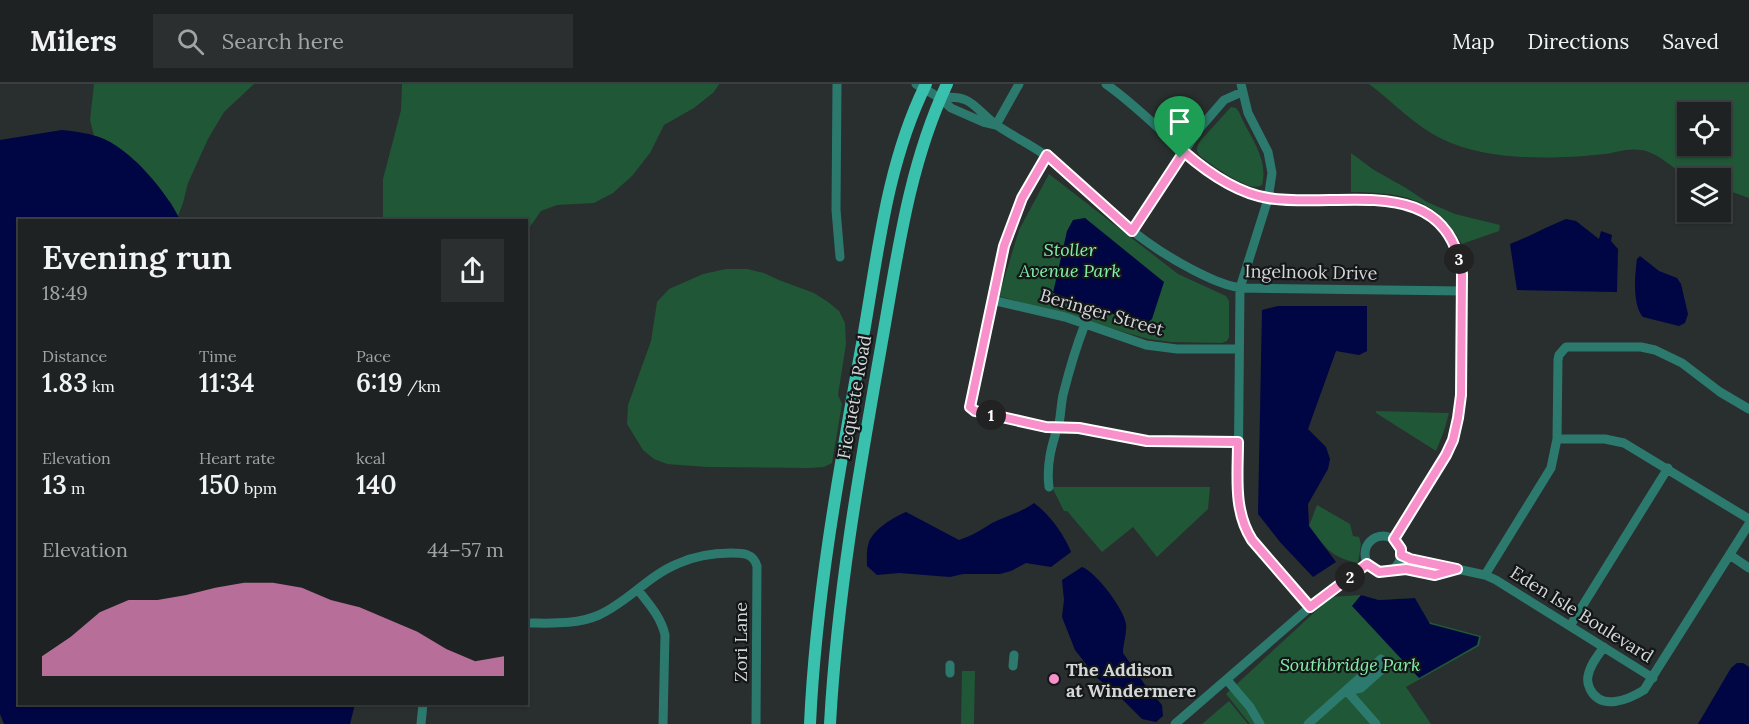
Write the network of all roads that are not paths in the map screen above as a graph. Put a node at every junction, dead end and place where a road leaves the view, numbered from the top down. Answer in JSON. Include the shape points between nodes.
{"nodes":[{"id":1,"x":837,"y":84,"type":"edge"},
{"id":2,"x":947,"y":84,"type":"edge"},
{"id":3,"x":1019,"y":84,"type":"edge"},
{"id":4,"x":1106,"y":84,"type":"edge"},
{"id":5,"x":922,"y":86,"type":"edge"},
{"id":6,"x":1119,"y":88,"type":"edge"},
{"id":7,"x":1242,"y":88,"type":"edge"},
{"id":8,"x":940,"y":98,"type":"junction"},
{"id":9,"x":996,"y":125,"type":"junction"},
{"id":10,"x":1184,"y":152,"type":"junction"},
{"id":11,"x":1047,"y":155,"type":"junction"},
{"id":12,"x":1268,"y":199,"type":"junction"},
{"id":13,"x":1132,"y":231,"type":"junction"},
{"id":14,"x":840,"y":257,"type":"dead end"},
{"id":15,"x":1240,"y":288,"type":"junction"},
{"id":16,"x":1462,"y":291,"type":"junction"},
{"id":17,"x":993,"y":300,"type":"junction"},
{"id":18,"x":1085,"y":324,"type":"junction"},
{"id":19,"x":1239,"y":349,"type":"junction"},
{"id":20,"x":1749,"y":409,"type":"edge"},
{"id":21,"x":1057,"y":428,"type":"junction"},
{"id":22,"x":1557,"y":439,"type":"junction"},
{"id":23,"x":1238,"y":442,"type":"junction"},
{"id":24,"x":1668,"y":468,"type":"junction"},
{"id":25,"x":1049,"y":487,"type":"dead end"},
{"id":26,"x":1749,"y":519,"type":"edge"},
{"id":27,"x":1749,"y":524,"type":"edge"},
{"id":28,"x":1394,"y":539,"type":"junction"},
{"id":29,"x":1401,"y":555,"type":"junction"},
{"id":30,"x":1730,"y":555,"type":"junction"},
{"id":31,"x":1367,"y":564,"type":"junction"},
{"id":32,"x":1749,"y":568,"type":"edge"},
{"id":33,"x":1393,"y":569,"type":"junction"},
{"id":34,"x":1457,"y":569,"type":"junction"},
{"id":35,"x":1485,"y":575,"type":"junction"},
{"id":36,"x":638,"y":590,"type":"junction"},
{"id":37,"x":1310,"y":607,"type":"junction"},
{"id":38,"x":528,"y":623,"type":"edge"},
{"id":39,"x":1570,"y":626,"type":"junction"},
{"id":40,"x":1604,"y":646,"type":"junction"},
{"id":41,"x":1014,"y":655,"type":"dead end"},
{"id":42,"x":1384,"y":662,"type":"dead end"},
{"id":43,"x":1013,"y":666,"type":"dead end"},
{"id":44,"x":1653,"y":678,"type":"junction"},
{"id":45,"x":1227,"y":680,"type":"junction"},
{"id":46,"x":1347,"y":691,"type":"junction"},
{"id":47,"x":423,"y":705,"type":"edge"},
{"id":48,"x":421,"y":724,"type":"edge"},
{"id":49,"x":663,"y":724,"type":"edge"},
{"id":50,"x":756,"y":724,"type":"edge"},
{"id":51,"x":810,"y":724,"type":"edge"},
{"id":52,"x":830,"y":724,"type":"edge"},
{"id":53,"x":1175,"y":724,"type":"edge"},
{"id":54,"x":1260,"y":724,"type":"edge"},
{"id":55,"x":1308,"y":724,"type":"edge"},
{"id":56,"x":1376,"y":724,"type":"edge"}],
"edges":[{"from":1,"to":14,"type":"street","via":[[836,204]]},
{"from":2,"to":8,"type":"main road","name":"Ficquette Road"},
{"from":3,"to":9,"type":"street"},
{"from":4,"to":6,"type":"street"},
{"from":5,"to":8,"type":"street","name":"Ingelnook Drive"},
{"from":5,"to":51,"type":"main road","name":"Ficquette Road","via":[[901,146],[882,228],[827,549]]},
{"from":6,"to":10,"type":"street"},
{"from":7,"to":10,"type":"street","via":[[1224,100]]},
{"from":7,"to":12,"type":"street","via":[[1248,113],[1271,162]]},
{"from":8,"to":9,"type":"street","name":"Ingelnook Drive","via":[[951,108]]},
{"from":8,"to":52,"type":"main road","name":"Ficquette Road","via":[[909,196],[855,497],[840,603]]},
{"from":9,"to":11,"type":"street","name":"Ingelnook Drive"},
{"from":10,"to":12,"type":"street","via":[[1220,178]]},
{"from":10,"to":13,"type":"street"},
{"from":11,"to":13,"type":"street","name":"Ingelnook Drive"},
{"from":11,"to":17,"type":"street","via":[[1011,224]]},
{"from":12,"to":15,"type":"street"},
{"from":12,"to":16,"type":"street","via":[[1388,201],[1415,207],[1436,220],[1449,235],[1460,262]]},
{"from":13,"to":15,"type":"street","name":"Ingelnook Drive","via":[[1182,264]]},
{"from":15,"to":16,"type":"street","name":"Ingelnook Drive"},
{"from":15,"to":19,"type":"street"},
{"from":16,"to":28,"type":"street","via":[[1461,395],[1453,440]]},
{"from":17,"to":18,"type":"street","name":"Beringer Street"},
{"from":17,"to":21,"type":"street","via":[[970,407]]},
{"from":18,"to":19,"type":"street","name":"Beringer Street","via":[[1159,347]]},
{"from":18,"to":21,"type":"street","via":[[1070,368]]},
{"from":19,"to":23,"type":"street"},
{"from":20,"to":22,"type":"street","via":[[1682,363],[1655,350],[1572,346],[1562,351],[1558,360]]},
{"from":21,"to":23,"type":"street","via":[[1095,430],[1147,441]]},
{"from":21,"to":25,"type":"street","via":[[1047,473]]},
{"from":22,"to":24,"type":"street","via":[[1624,443]]},
{"from":22,"to":35,"type":"street","via":[[1546,478]]},
{"from":23,"to":37,"type":"street","via":[[1238,499],[1245,529]]},
{"from":24,"to":26,"type":"street"},
{"from":24,"to":39,"type":"street"},
{"from":27,"to":30,"type":"street","name":"Eden Isle Boulevard"},
{"from":28,"to":29,"type":"street"},
{"from":28,"to":31,"type":"street","via":[[1382,535],[1370,540],[1364,550]]},
{"from":29,"to":33,"type":"street"},
{"from":29,"to":34,"type":"street","name":"Eden Isle Boulevard"},
{"from":30,"to":32,"type":"street"},
{"from":30,"to":44,"type":"street","name":"Eden Isle Boulevard"},
{"from":31,"to":33,"type":"street","via":[[1379,572]]},
{"from":31,"to":37,"type":"street"},
{"from":33,"to":34,"type":"street","name":"Eden Isle Boulevard","via":[[1435,575]]},
{"from":34,"to":35,"type":"street","name":"Eden Isle Boulevard"},
{"from":35,"to":39,"type":"street","name":"Eden Isle Boulevard"},
{"from":36,"to":38,"type":"street","via":[[616,606],[586,619]]},
{"from":36,"to":49,"type":"street","via":[[657,614],[665,634]]},
{"from":36,"to":50,"type":"street","name":"Zori Lane","via":[[675,564],[695,557],[741,553],[755,560]]},
{"from":37,"to":45,"type":"street"},
{"from":39,"to":40,"type":"street","name":"Eden Isle Boulevard"},
{"from":40,"to":44,"type":"street","name":"Eden Isle Boulevard"},
{"from":40,"to":44,"type":"street","via":[[1587,680],[1598,699],[1610,702],[1635,695]]},
{"from":41,"to":43,"type":"street"},
{"from":42,"to":46,"type":"street"},
{"from":45,"to":53,"type":"street"},
{"from":45,"to":54,"type":"street"},
{"from":46,"to":55,"type":"street"},
{"from":46,"to":56,"type":"street"},
{"from":47,"to":48,"type":"street"}]}
